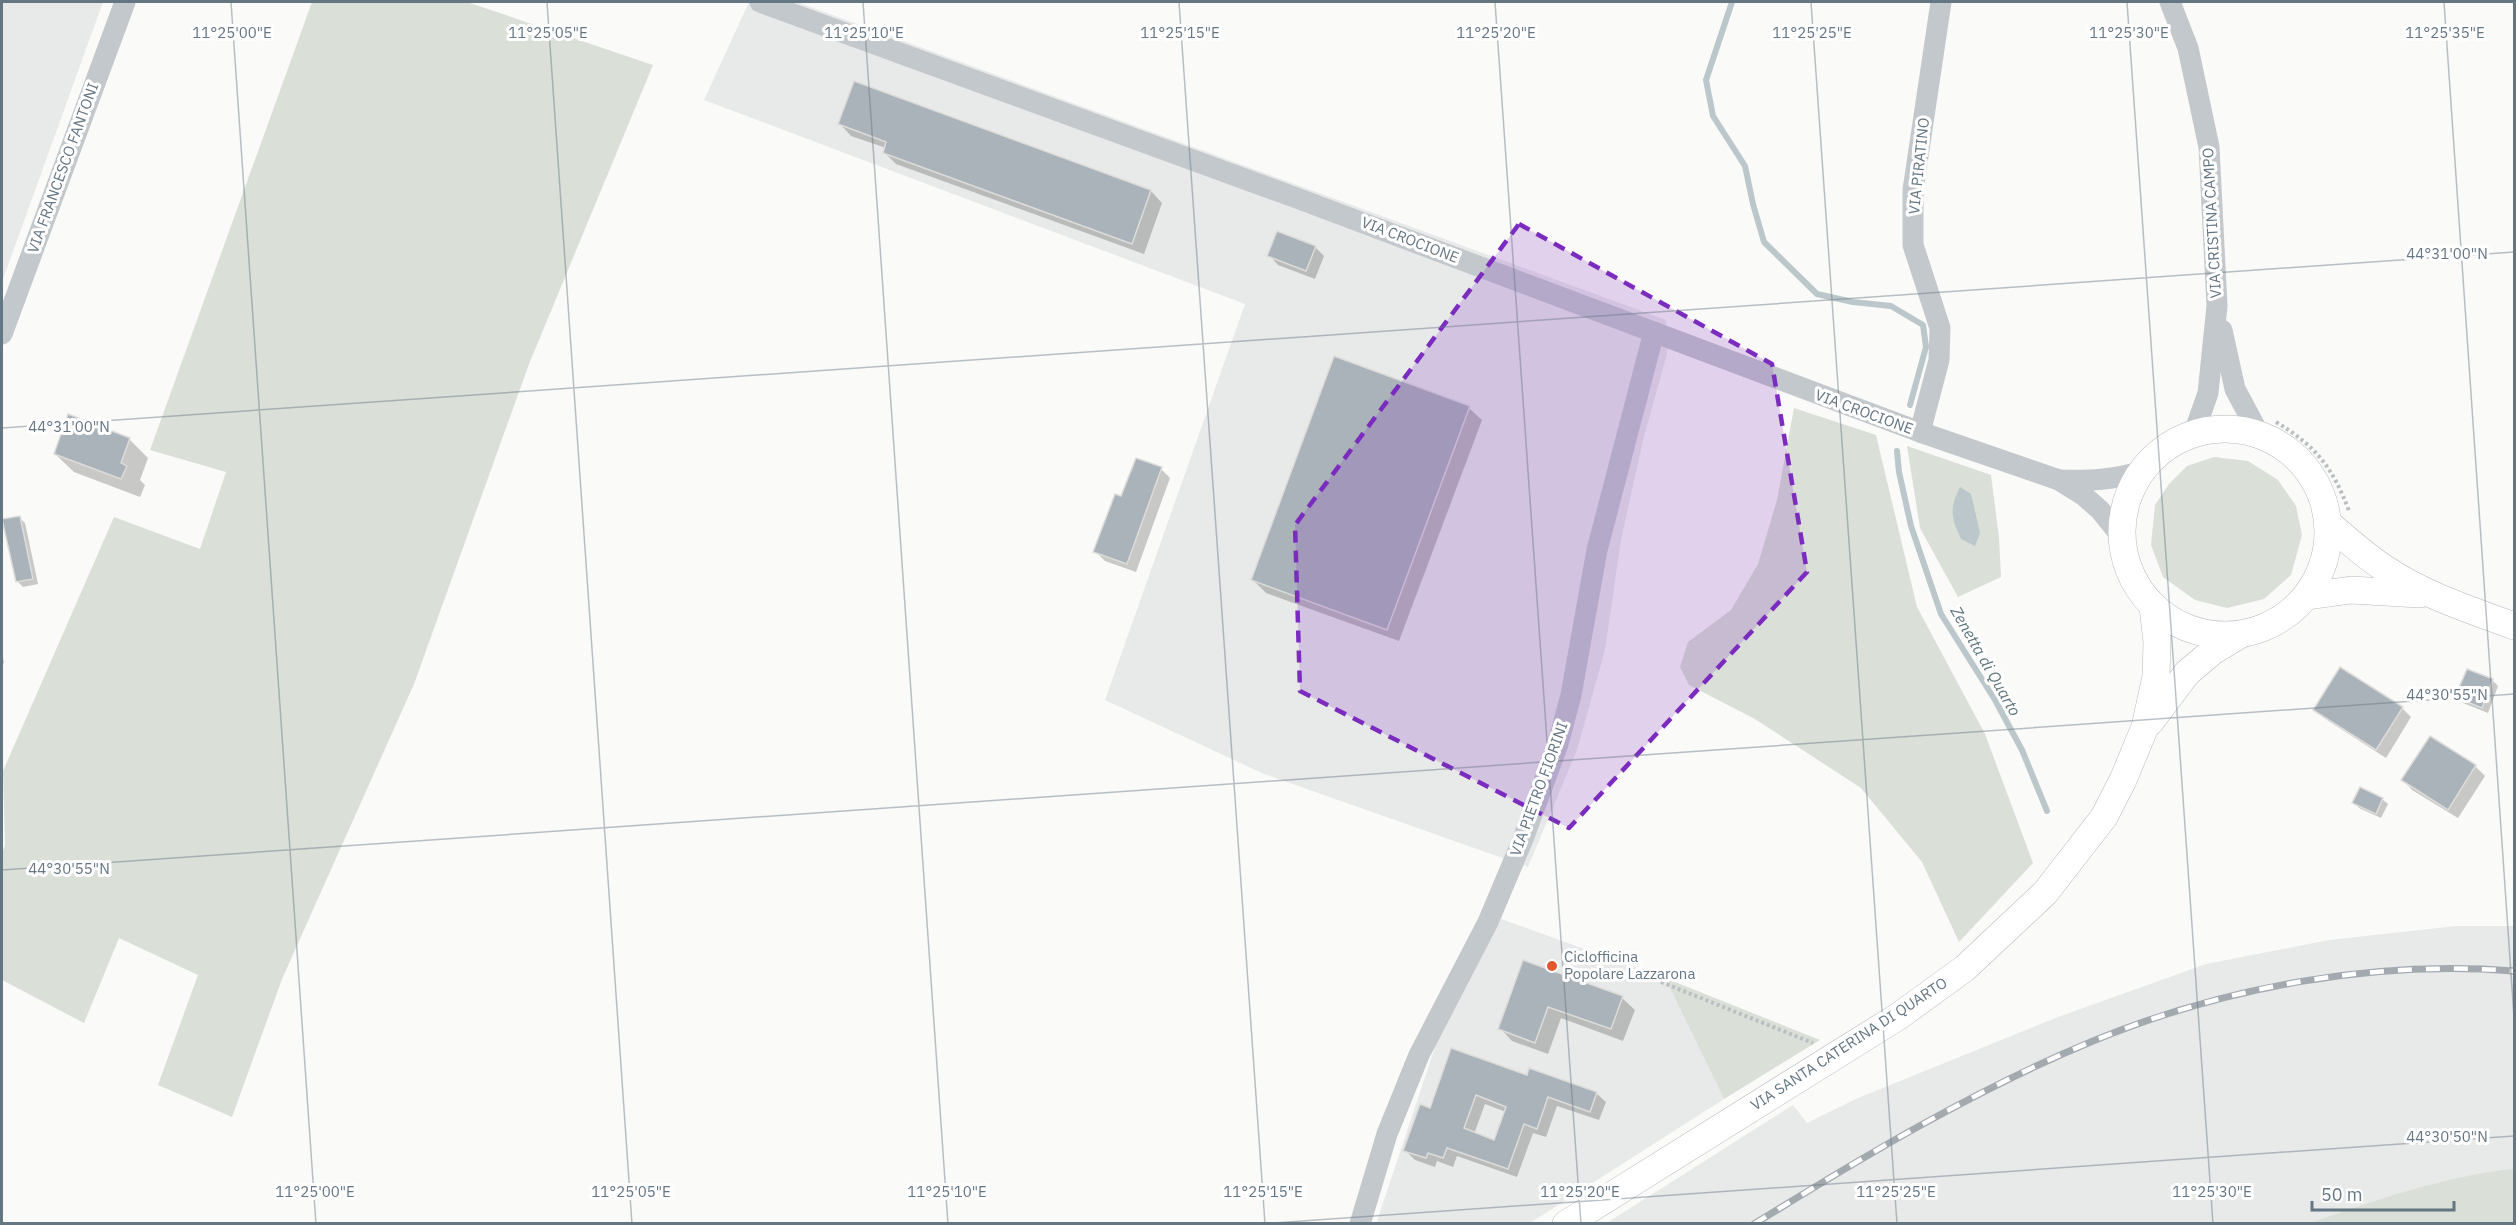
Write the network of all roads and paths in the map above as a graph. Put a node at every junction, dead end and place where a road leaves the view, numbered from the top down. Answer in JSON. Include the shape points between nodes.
{"nodes":[{"id":1,"x":125,"y":2,"type":"edge"},
{"id":2,"x":760,"y":2,"type":"edge"},
{"id":3,"x":1941,"y":2,"type":"edge"},
{"id":4,"x":2169,"y":2,"type":"edge"},
{"id":5,"x":2217,"y":306,"type":"junction"},
{"id":6,"x":1654,"y":332,"type":"junction"},
{"id":7,"x":2,"y":334,"type":"edge"},
{"id":8,"x":2265,"y":427,"type":"junction"},
{"id":9,"x":1920,"y":432,"type":"junction"},
{"id":10,"x":2194,"y":433,"type":"junction"},
{"id":11,"x":2142,"y":471,"type":"junction"},
{"id":12,"x":2059,"y":480,"type":"junction"},
{"id":13,"x":2340,"y":520,"type":"junction"},
{"id":14,"x":2121,"y":536,"type":"junction"},
{"id":15,"x":2431,"y":595,"type":"junction"},
{"id":16,"x":2308,"y":596,"type":"junction"},
{"id":17,"x":2153,"y":607,"type":"junction"},
{"id":18,"x":2514,"y":626,"type":"edge"},
{"id":19,"x":2238,"y":636,"type":"junction"},
{"id":20,"x":2145,"y":727,"type":"junction"},
{"id":21,"x":1661,"y":982,"type":"dead end"},
{"id":22,"x":1839,"y":1053,"type":"junction"},
{"id":23,"x":1360,"y":1224,"type":"edge"},
{"id":24,"x":1566,"y":1224,"type":"edge"}],
"edges":[{"from":1,"to":7,"type":"street","name":"VIA FRANCESCO FANTONI"},
{"from":2,"to":6,"type":"street","name":"VIA CROCIONE"},
{"from":3,"to":9,"type":"street","name":"VIA PIRATINO","via":[[1913,190],[1913,245],[1940,328],[1939,360]]},
{"from":4,"to":5,"type":"street","name":"VIA CRISTINA CAMPO","via":[[2188,48],[2209,147]]},
{"from":5,"to":8,"type":"street","name":"VIA CRISTINA CAMPO","via":[[2235,389]]},
{"from":5,"to":10,"type":"street","name":"VIA CRISTINA CAMPO","via":[[2208,393]]},
{"from":6,"to":9,"type":"street","name":"VIA CROCIONE"},
{"from":6,"to":23,"type":"street","name":"VIA PIETRO FIORINI","via":[[1597,550],[1571,695],[1558,744],[1488,922],[1419,1055],[1387,1134]]},
{"from":8,"to":10,"type":"main road"},
{"from":8,"to":13,"type":"main road","via":[[2308,469]]},
{"from":8,"to":13,"type":"path","via":[[2297,435],[2330,468]]},
{"from":9,"to":12,"type":"street","name":"VIA CROCIONE"},
{"from":10,"to":11,"type":"main road","via":[[2165,448]]},
{"from":11,"to":12,"type":"street","name":"VIA CROCIONE","via":[[2120,478]]},
{"from":11,"to":14,"type":"main road","via":[[2126,502]]},
{"from":12,"to":14,"type":"street","name":"VIA CROCIONE","via":[[2100,510]]},
{"from":13,"to":15,"type":"main road","via":[[2364,555]]},
{"from":13,"to":16,"type":"main road"},
{"from":14,"to":17,"type":"main road","via":[[2130,575]]},
{"from":15,"to":16,"type":"main road","via":[[2351,590]]},
{"from":15,"to":18,"type":"main road"},
{"from":16,"to":19,"type":"main road","via":[[2277,623]]},
{"from":17,"to":19,"type":"main road","via":[[2192,631]]},
{"from":17,"to":20,"type":"main road","name":"VIA SANTA CATERINA DI QUARTO","via":[[2156,677]]},
{"from":19,"to":20,"type":"main road","name":"VIA SANTA CATERINA DI QUARTO","via":[[2187,673]]},
{"from":20,"to":22,"type":"main road","name":"VIA SANTA CATERINA DI QUARTO","via":[[2104,816],[2045,893],[1965,968]]},
{"from":21,"to":22,"type":"path"},
{"from":22,"to":24,"type":"main road","name":"VIA SANTA CATERINA DI QUARTO"}]}
